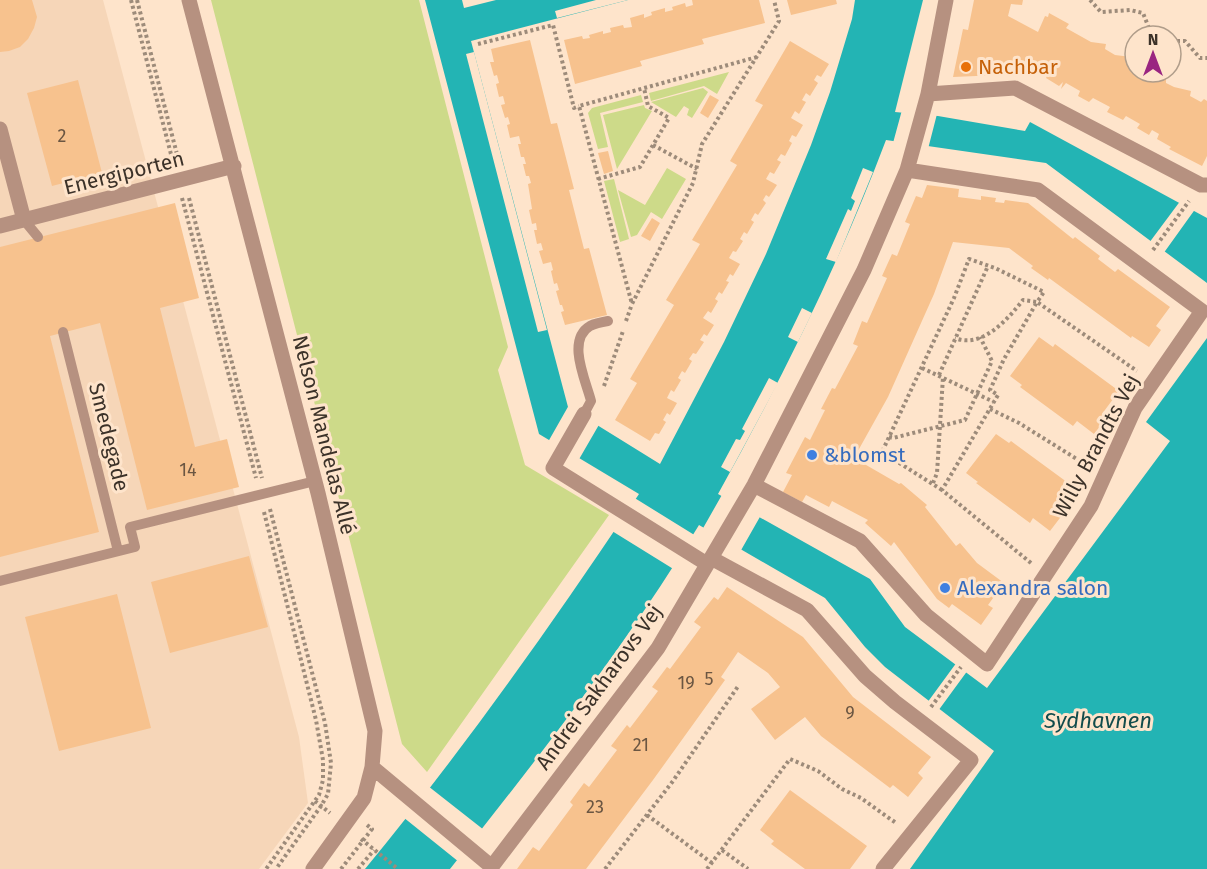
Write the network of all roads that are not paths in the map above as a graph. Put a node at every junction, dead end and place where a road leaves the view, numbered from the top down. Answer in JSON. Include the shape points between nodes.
{"nodes":[{"id":1,"x":189,"y":0,"type":"edge"},
{"id":2,"x":946,"y":0,"type":"edge"},
{"id":3,"x":928,"y":94,"type":"junction"},
{"id":4,"x":0,"y":129,"type":"edge"},
{"id":5,"x":234,"y":166,"type":"junction"},
{"id":6,"x":907,"y":170,"type":"junction"},
{"id":7,"x":1207,"y":185,"type":"edge"},
{"id":8,"x":24,"y":220,"type":"junction"},
{"id":9,"x":0,"y":226,"type":"edge"},
{"id":10,"x":38,"y":237,"type":"dead end"},
{"id":11,"x":608,"y":321,"type":"dead end"},
{"id":12,"x":63,"y":332,"type":"dead end"},
{"id":13,"x":587,"y":407,"type":"joint"},
{"id":14,"x":315,"y":481,"type":"junction"},
{"id":15,"x":754,"y":485,"type":"junction"},
{"id":16,"x":118,"y":551,"type":"junction"},
{"id":17,"x":709,"y":561,"type":"junction"},
{"id":18,"x":0,"y":581,"type":"edge"},
{"id":19,"x":372,"y":767,"type":"junction"},
{"id":20,"x":491,"y":868,"type":"edge"},
{"id":21,"x":313,"y":869,"type":"edge"},
{"id":22,"x":883,"y":869,"type":"edge"}],
"edges":[{"from":1,"to":5,"type":"street","name":"Nelson Mandelas Allé"},
{"from":2,"to":3,"type":"street"},
{"from":3,"to":6,"type":"street"},
{"from":3,"to":7,"type":"street","via":[[1015,88]]},
{"from":4,"to":8,"type":"street"},
{"from":5,"to":8,"type":"street","name":"Energiporten"},
{"from":5,"to":14,"type":"street","name":"Nelson Mandelas Allé"},
{"from":6,"to":15,"type":"street","via":[[864,270]]},
{"from":6,"to":15,"type":"street","name":"Willy Brandts Vej","via":[[1038,190],[1202,311],[1135,408],[1091,506],[987,664],[926,615],[860,542]]},
{"from":8,"to":9,"type":"street","name":"Energiporten"},
{"from":8,"to":10,"type":"lane"},
{"from":11,"to":13,"type":"lane","via":[[586,329],[580,337]]},
{"from":12,"to":16,"type":"lane","name":"Smedegade"},
{"from":13,"to":17,"type":"street","via":[[553,468]]},
{"from":14,"to":16,"type":"lane","via":[[130,527],[135,547]]},
{"from":14,"to":19,"type":"street","name":"Nelson Mandelas Allé","via":[[375,731]]},
{"from":15,"to":17,"type":"street"},
{"from":16,"to":18,"type":"lane"},
{"from":17,"to":20,"type":"street","name":"Andrei Sakharovs Vej","via":[[658,648]]},
{"from":17,"to":22,"type":"street","via":[[807,610],[865,676],[971,760]]},
{"from":19,"to":20,"type":"street"},
{"from":19,"to":21,"type":"street","name":"Nelson Mandelas Allé","via":[[364,798]]}]}
